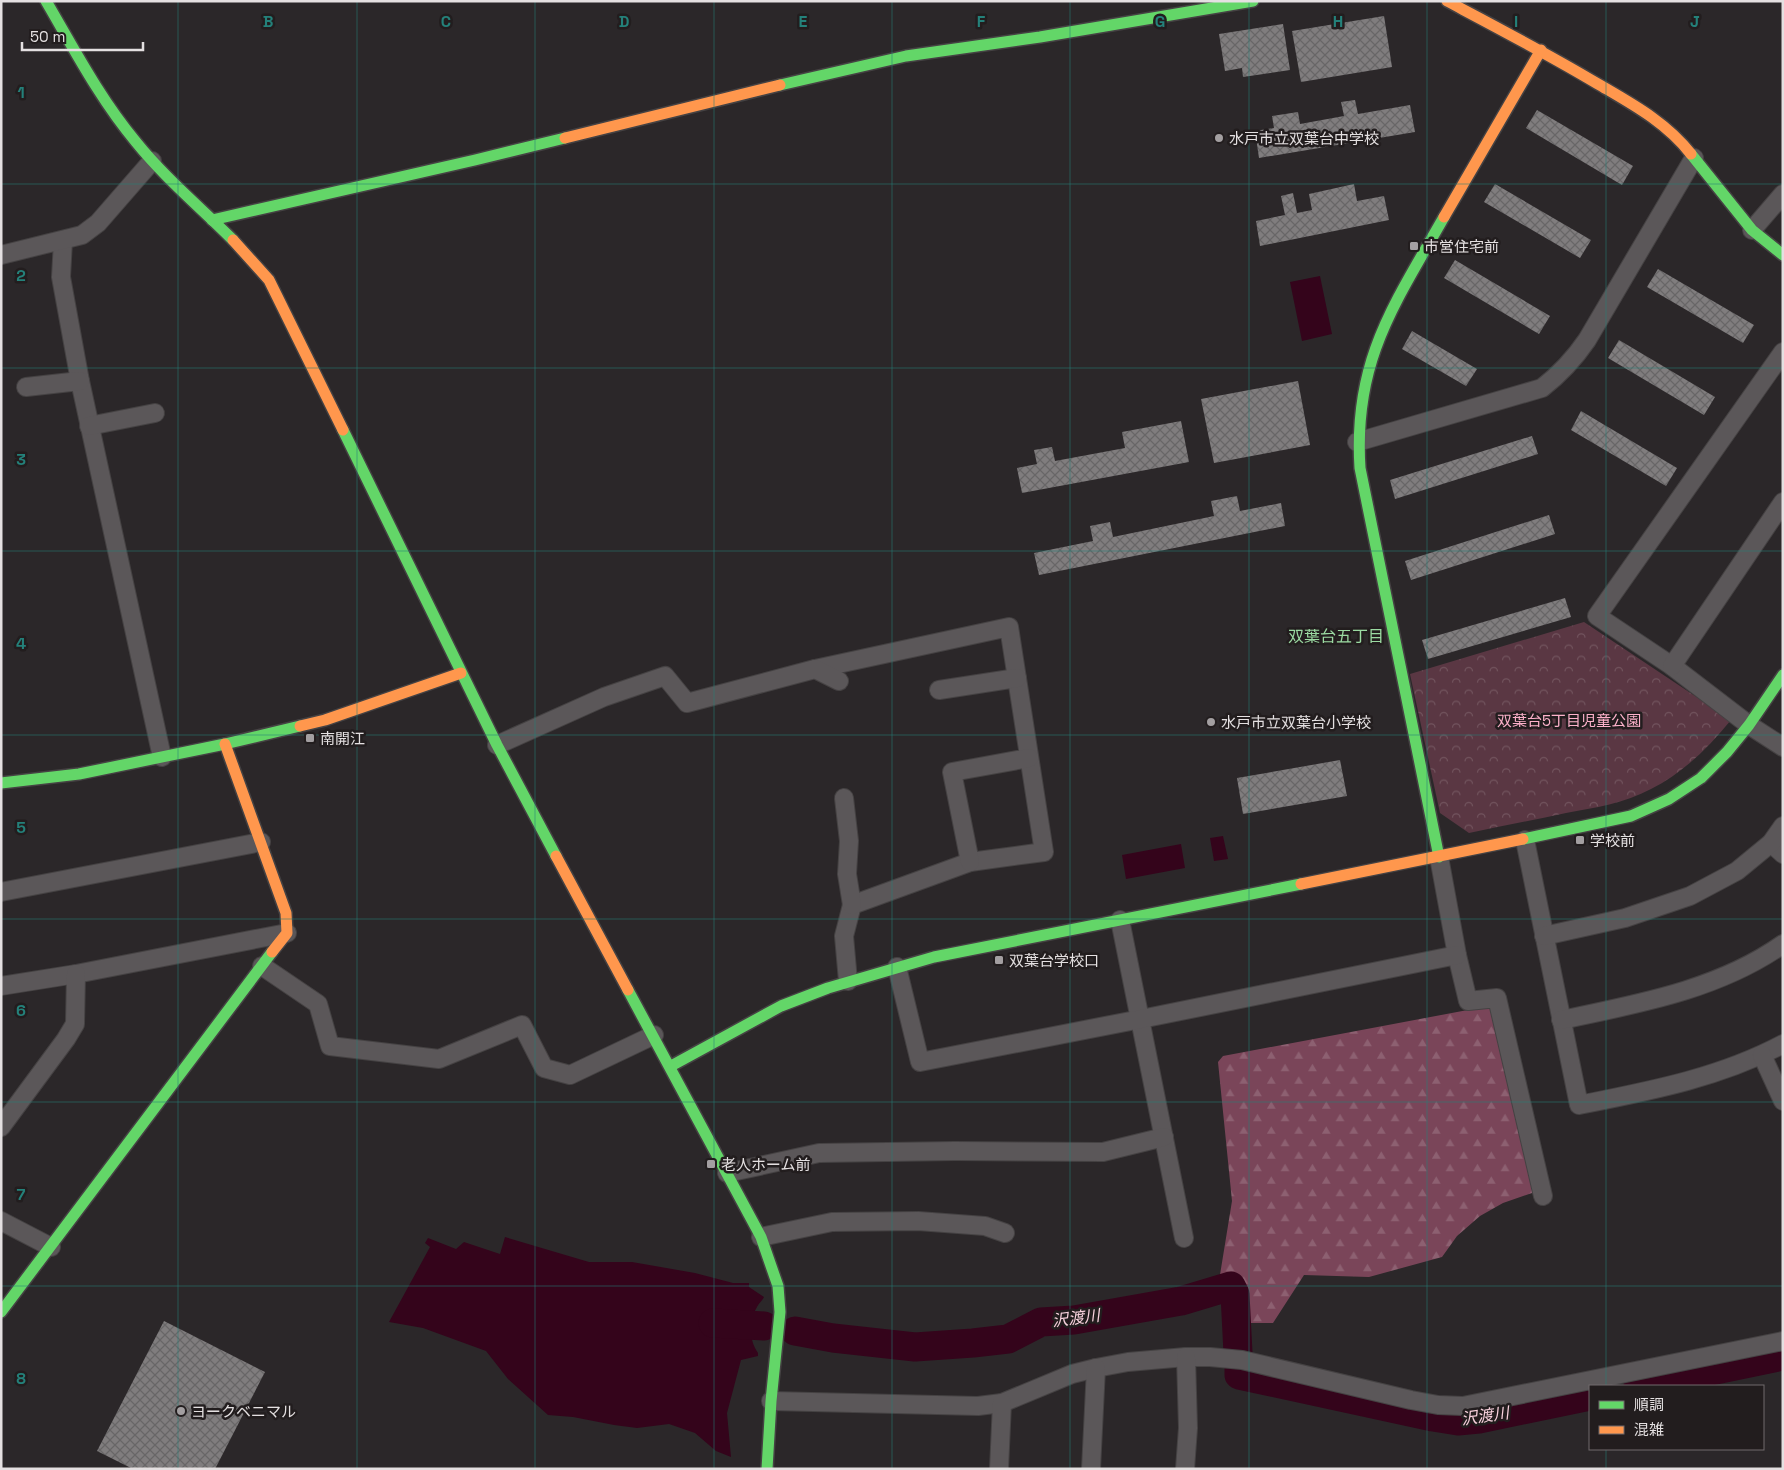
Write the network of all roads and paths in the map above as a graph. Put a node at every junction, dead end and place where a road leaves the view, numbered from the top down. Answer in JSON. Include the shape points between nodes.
{"nodes":[{"id":1,"x":46,"y":1,"type":"edge"},
{"id":2,"x":1253,"y":1,"type":"edge"},
{"id":3,"x":1448,"y":1,"type":"edge"},
{"id":4,"x":1541,"y":50,"type":"junction"},
{"id":5,"x":1694,"y":158,"type":"junction"},
{"id":6,"x":152,"y":162,"type":"junction"},
{"id":7,"x":1783,"y":194,"type":"edge"},
{"id":8,"x":212,"y":220,"type":"junction"},
{"id":9,"x":1752,"y":230,"type":"junction"},
{"id":10,"x":63,"y":241,"type":"junction"},
{"id":11,"x":1,"y":255,"type":"edge"},
{"id":12,"x":1783,"y":255,"type":"edge"},
{"id":13,"x":1780,"y":363,"type":"edge"},
{"id":14,"x":80,"y":381,"type":"junction"},
{"id":15,"x":26,"y":387,"type":"dead end"},
{"id":16,"x":156,"y":413,"type":"dead end"},
{"id":17,"x":89,"y":426,"type":"junction"},
{"id":18,"x":1357,"y":442,"type":"junction"},
{"id":19,"x":1783,"y":502,"type":"edge"},
{"id":20,"x":1672,"y":666,"type":"junction"},
{"id":21,"x":815,"y":669,"type":"junction"},
{"id":22,"x":461,"y":673,"type":"junction"},
{"id":23,"x":1783,"y":675,"type":"edge"},
{"id":24,"x":1017,"y":678,"type":"junction"},
{"id":25,"x":839,"y":680,"type":"dead end"},
{"id":26,"x":939,"y":690,"type":"dead end"},
{"id":27,"x":1749,"y":724,"type":"junction"},
{"id":28,"x":225,"y":744,"type":"junction"},
{"id":29,"x":498,"y":745,"type":"junction"},
{"id":30,"x":1783,"y":747,"type":"edge"},
{"id":31,"x":162,"y":756,"type":"junction"},
{"id":32,"x":1029,"y":758,"type":"junction"},
{"id":33,"x":1,"y":783,"type":"edge"},
{"id":34,"x":844,"y":798,"type":"dead end"},
{"id":35,"x":1783,"y":826,"type":"edge"},
{"id":36,"x":1525,"y":840,"type":"junction"},
{"id":37,"x":261,"y":842,"type":"junction"},
{"id":38,"x":1777,"y":848,"type":"edge"},
{"id":39,"x":1439,"y":857,"type":"junction"},
{"id":40,"x":970,"y":862,"type":"junction"},
{"id":41,"x":1,"y":892,"type":"edge"},
{"id":42,"x":852,"y":906,"type":"junction"},
{"id":43,"x":1120,"y":920,"type":"junction"},
{"id":44,"x":287,"y":933,"type":"junction"},
{"id":45,"x":1544,"y":936,"type":"junction"},
{"id":46,"x":1783,"y":944,"type":"edge"},
{"id":47,"x":1457,"y":955,"type":"junction"},
{"id":48,"x":262,"y":966,"type":"junction"},
{"id":49,"x":896,"y":967,"type":"junction"},
{"id":50,"x":76,"y":974,"type":"junction"},
{"id":51,"x":848,"y":981,"type":"junction"},
{"id":52,"x":1,"y":986,"type":"edge"},
{"id":53,"x":1140,"y":1019,"type":"junction"},
{"id":54,"x":1562,"y":1020,"type":"junction"},
{"id":55,"x":654,"y":1035,"type":"junction"},
{"id":56,"x":1783,"y":1044,"type":"edge"},
{"id":57,"x":1762,"y":1055,"type":"junction"},
{"id":58,"x":671,"y":1066,"type":"junction"},
{"id":59,"x":1783,"y":1100,"type":"edge"},
{"id":60,"x":1,"y":1127,"type":"edge"},
{"id":61,"x":1164,"y":1137,"type":"junction"},
{"id":62,"x":727,"y":1173,"type":"junction"},
{"id":63,"x":1543,"y":1196,"type":"dead end"},
{"id":64,"x":1,"y":1221,"type":"edge"},
{"id":65,"x":1004,"y":1233,"type":"dead end"},
{"id":66,"x":761,"y":1237,"type":"junction"},
{"id":67,"x":1184,"y":1238,"type":"dead end"},
{"id":68,"x":51,"y":1247,"type":"junction"},
{"id":69,"x":1,"y":1312,"type":"edge"},
{"id":70,"x":1783,"y":1341,"type":"edge"},
{"id":71,"x":1186,"y":1357,"type":"junction"},
{"id":72,"x":1096,"y":1368,"type":"junction"},
{"id":73,"x":771,"y":1401,"type":"junction"},
{"id":74,"x":1002,"y":1403,"type":"junction"},
{"id":75,"x":767,"y":1469,"type":"edge"},
{"id":76,"x":999,"y":1469,"type":"edge"},
{"id":77,"x":1091,"y":1469,"type":"edge"},
{"id":78,"x":1185,"y":1469,"type":"edge"}],
"edges":[{"from":1,"to":6,"type":"street","via":[[96,86]]},
{"from":2,"to":8,"type":"street","via":[[906,56]]},
{"from":3,"to":4,"type":"street"},
{"from":4,"to":5,"type":"street","via":[[1649,114],[1678,137]]},
{"from":4,"to":18,"type":"street","via":[[1378,336],[1362,390]]},
{"from":5,"to":9,"type":"street"},
{"from":5,"to":18,"type":"street","via":[[1587,340],[1559,375],[1542,388]]},
{"from":6,"to":8,"type":"street"},
{"from":6,"to":10,"type":"street","via":[[98,223],[82,235]]},
{"from":7,"to":9,"type":"street"},
{"from":8,"to":22,"type":"street","via":[[269,280]]},
{"from":9,"to":12,"type":"street"},
{"from":10,"to":11,"type":"street"},
{"from":10,"to":14,"type":"street","via":[[62,277]]},
{"from":13,"to":20,"type":"street","via":[[1597,616]]},
{"from":14,"to":15,"type":"street"},
{"from":14,"to":17,"type":"street"},
{"from":16,"to":17,"type":"street"},
{"from":17,"to":31,"type":"street"},
{"from":18,"to":39,"type":"street","via":[[1365,496]]},
{"from":19,"to":20,"type":"street"},
{"from":20,"to":27,"type":"street"},
{"from":21,"to":24,"type":"street","via":[[1009,627]]},
{"from":21,"to":25,"type":"street"},
{"from":21,"to":29,"type":"street","via":[[687,703],[665,676],[604,696]]},
{"from":22,"to":28,"type":"street","via":[[325,720]]},
{"from":22,"to":29,"type":"street"},
{"from":23,"to":27,"type":"street"},
{"from":24,"to":26,"type":"street"},
{"from":24,"to":32,"type":"street"},
{"from":27,"to":30,"type":"street"},
{"from":27,"to":36,"type":"street","via":[[1701,778],[1668,799],[1631,816]]},
{"from":28,"to":31,"type":"street"},
{"from":28,"to":37,"type":"street"},
{"from":29,"to":55,"type":"street"},
{"from":31,"to":33,"type":"street","via":[[79,774]]},
{"from":32,"to":40,"type":"street","via":[[1044,852]]},
{"from":32,"to":40,"type":"street","via":[[952,772]]},
{"from":34,"to":42,"type":"street","via":[[849,841],[847,874]]},
{"from":35,"to":38,"type":"street"},
{"from":36,"to":39,"type":"street"},
{"from":36,"to":45,"type":"street"},
{"from":37,"to":41,"type":"street"},
{"from":37,"to":44,"type":"street","via":[[286,913]]},
{"from":38,"to":45,"type":"street","via":[[1690,896],[1625,918]]},
{"from":39,"to":43,"type":"street"},
{"from":39,"to":47,"type":"street"},
{"from":40,"to":42,"type":"street"},
{"from":42,"to":51,"type":"street","via":[[844,936]]},
{"from":43,"to":49,"type":"street"},
{"from":43,"to":53,"type":"street"},
{"from":44,"to":48,"type":"street"},
{"from":44,"to":50,"type":"street"},
{"from":45,"to":54,"type":"street"},
{"from":46,"to":54,"type":"street","via":[[1747,966],[1712,981],[1646,1002]]},
{"from":47,"to":53,"type":"street"},
{"from":47,"to":63,"type":"street","via":[[1468,1001],[1497,998]]},
{"from":48,"to":55,"type":"street","via":[[318,1004],[330,1046],[440,1059],[522,1024],[544,1068],[570,1075]]},
{"from":48,"to":68,"type":"street"},
{"from":49,"to":51,"type":"street"},
{"from":49,"to":53,"type":"street","via":[[920,1062]]},
{"from":50,"to":52,"type":"street"},
{"from":50,"to":60,"type":"street","via":[[75,1024]]},
{"from":51,"to":58,"type":"street","via":[[781,1006]]},
{"from":53,"to":61,"type":"street"},
{"from":54,"to":57,"type":"street","via":[[1579,1105],[1666,1088]]},
{"from":55,"to":58,"type":"street"},
{"from":56,"to":57,"type":"street"},
{"from":57,"to":59,"type":"street"},
{"from":58,"to":62,"type":"street"},
{"from":61,"to":62,"type":"street","via":[[1103,1152],[820,1152]]},
{"from":61,"to":67,"type":"street"},
{"from":62,"to":66,"type":"street"},
{"from":64,"to":68,"type":"street"},
{"from":65,"to":66,"type":"street","via":[[985,1226],[918,1221],[832,1222]]},
{"from":66,"to":73,"type":"street","via":[[778,1286],[780,1312]]},
{"from":68,"to":69,"type":"street"},
{"from":70,"to":71,"type":"street","via":[[1463,1406],[1411,1400],[1242,1360]]},
{"from":71,"to":72,"type":"street"},
{"from":71,"to":78,"type":"street","via":[[1188,1428]]},
{"from":72,"to":74,"type":"street","via":[[1072,1374]]},
{"from":72,"to":77,"type":"street"},
{"from":73,"to":74,"type":"street","via":[[978,1406]]},
{"from":73,"to":75,"type":"street"},
{"from":74,"to":76,"type":"street"}]}
